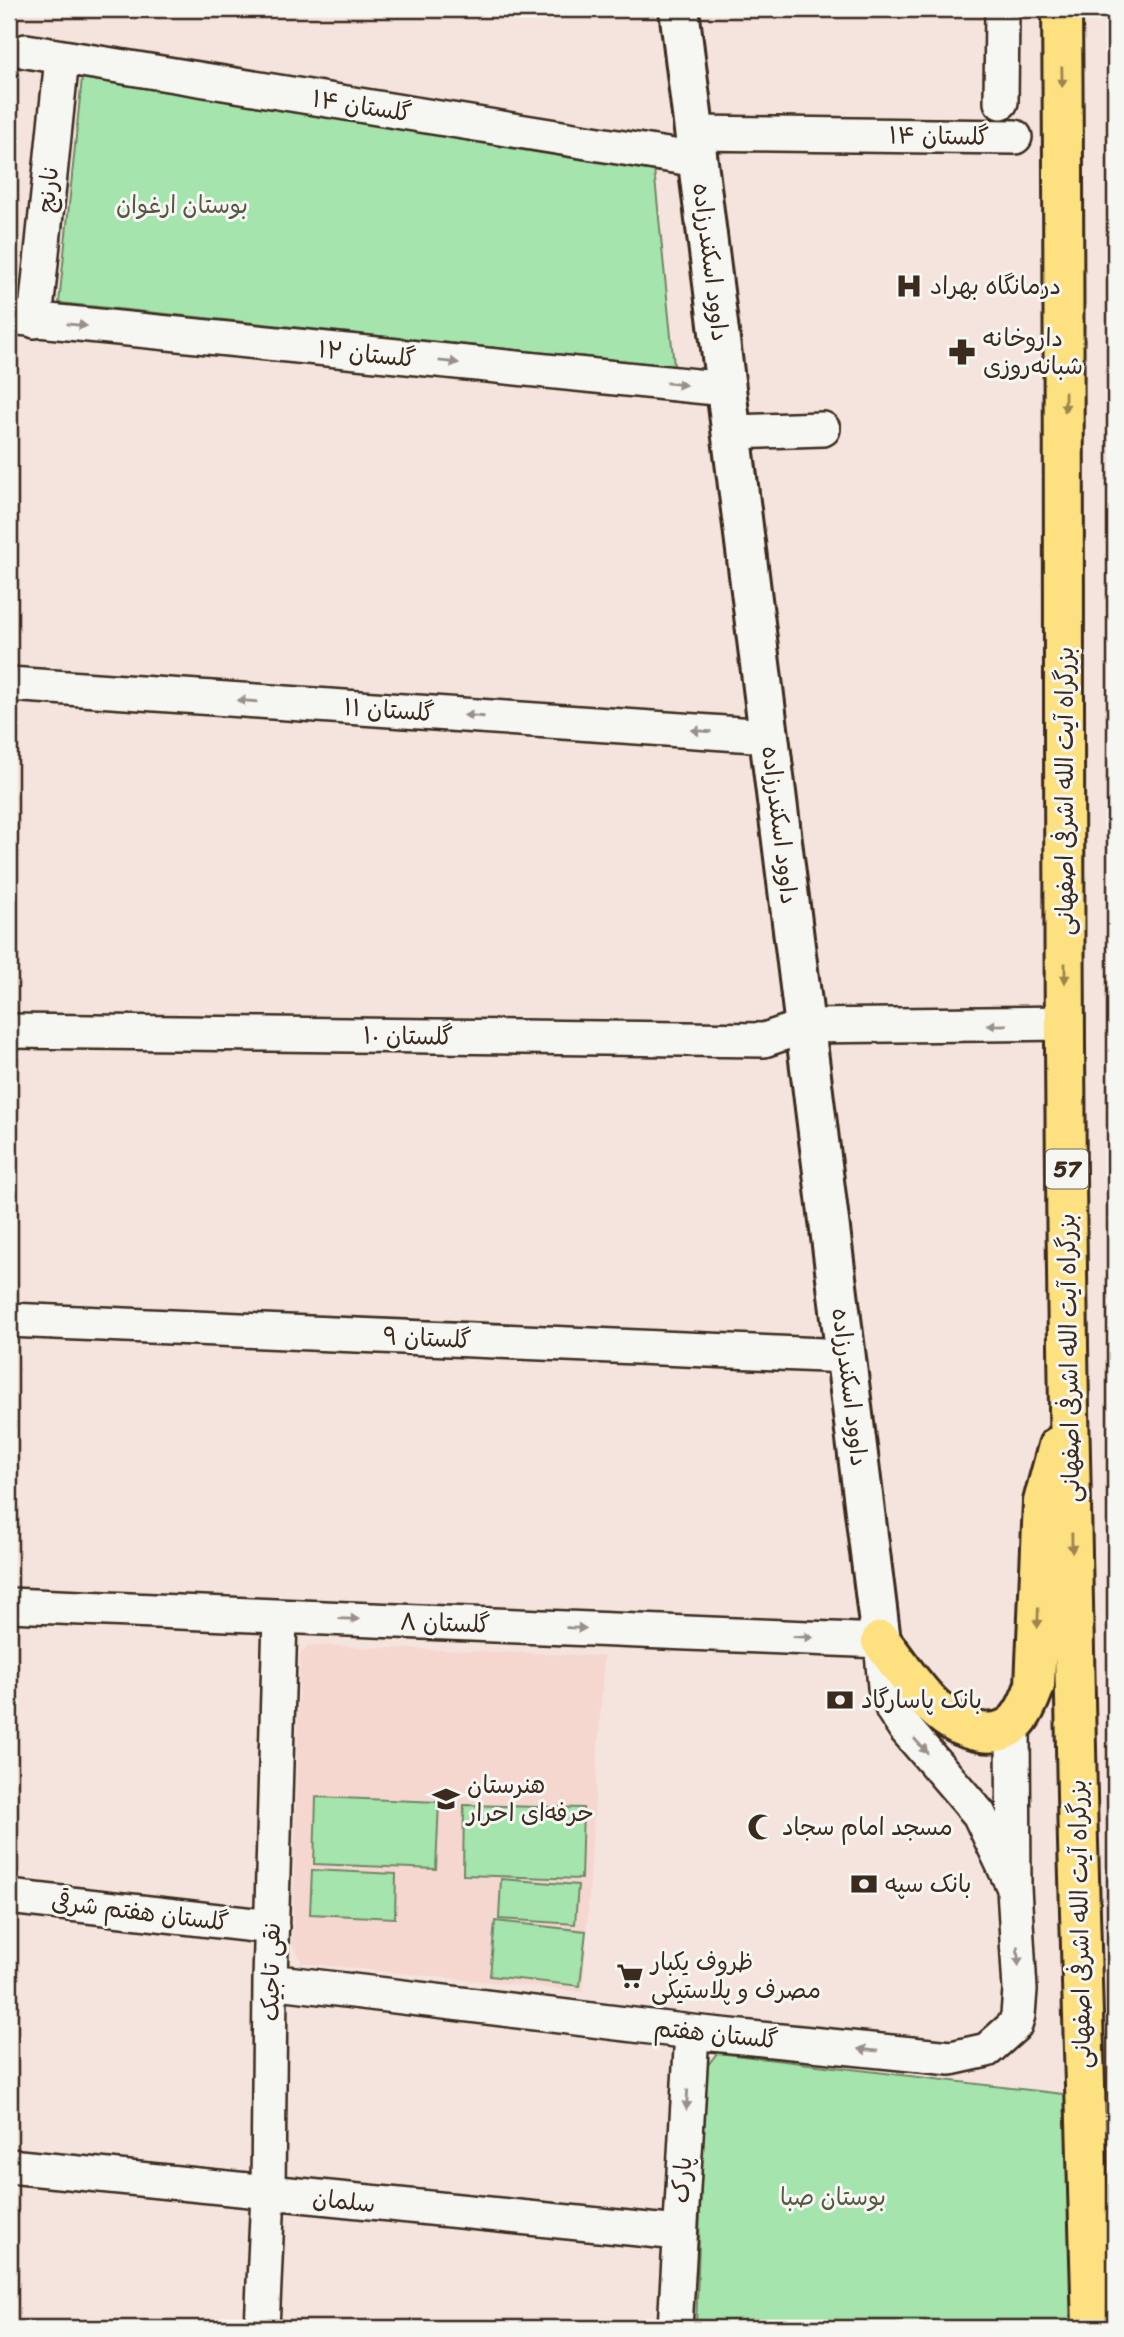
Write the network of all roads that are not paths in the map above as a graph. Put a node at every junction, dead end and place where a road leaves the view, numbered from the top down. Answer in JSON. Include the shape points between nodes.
{"nodes":[{"id":1,"x":679,"y":9,"type":"edge"},
{"id":2,"x":1002,"y":9,"type":"edge"},
{"id":3,"x":1062,"y":9,"type":"edge"},
{"id":4,"x":26,"y":51,"type":"dead end"},
{"id":5,"x":62,"y":58,"type":"junction"},
{"id":6,"x":1001,"y":102,"type":"dead end"},
{"id":7,"x":1016,"y":137,"type":"dead end"},
{"id":8,"x":696,"y":147,"type":"junction"},
{"id":9,"x":22,"y":319,"type":"edge"},
{"id":10,"x":726,"y":389,"type":"junction"},
{"id":11,"x":822,"y":429,"type":"dead end"},
{"id":12,"x":732,"y":432,"type":"junction"},
{"id":13,"x":9,"y":684,"type":"edge"},
{"id":14,"x":769,"y":736,"type":"junction"},
{"id":15,"x":1065,"y":1023,"type":"junction"},
{"id":16,"x":805,"y":1026,"type":"junction"},
{"id":17,"x":9,"y":1031,"type":"edge"},
{"id":18,"x":9,"y":1320,"type":"edge"},
{"id":19,"x":846,"y":1356,"type":"junction"},
{"id":20,"x":1069,"y":1407,"type":"junction"},
{"id":21,"x":9,"y":1605,"type":"edge"},
{"id":22,"x":280,"y":1617,"type":"junction"},
{"id":23,"x":881,"y":1640,"type":"junction"},
{"id":24,"x":1013,"y":1726,"type":"junction"},
{"id":25,"x":1014,"y":1888,"type":"junction"},
{"id":26,"x":9,"y":1897,"type":"edge"},
{"id":27,"x":272,"y":1927,"type":"junction"},
{"id":28,"x":270,"y":1981,"type":"junction"},
{"id":29,"x":692,"y":2032,"type":"junction"},
{"id":30,"x":9,"y":2166,"type":"edge"},
{"id":31,"x":268,"y":2193,"type":"junction"},
{"id":32,"x":679,"y":2233,"type":"junction"},
{"id":33,"x":262,"y":2328,"type":"edge"},
{"id":34,"x":675,"y":2328,"type":"edge"},
{"id":35,"x":1092,"y":2328,"type":"edge"}],
"edges":[{"from":1,"to":8,"type":"street","name":"داوود اسکندرزاده"},
{"from":2,"to":6,"type":"street"},
{"from":3,"to":15,"type":"highway","name":"بزرگراه آیت الله اشرفی اصفهانی","number":"57","one_way":true},
{"from":4,"to":5,"type":"street","name":"گلستان ۱۴"},
{"from":5,"to":8,"type":"street","name":"گلستان ۱۴"},
{"from":5,"to":9,"type":"street","name":"نارنج"},
{"from":7,"to":8,"type":"street","name":"گلستان ۱۴"},
{"from":8,"to":10,"type":"street","name":"داوود اسکندرزاده"},
{"from":9,"to":10,"type":"street","name":"گلستان ۱۲","one_way":true},
{"from":10,"to":12,"type":"street","name":"داوود اسکندرزاده"},
{"from":11,"to":12,"type":"street"},
{"from":12,"to":14,"type":"street","name":"داوود اسکندرزاده"},
{"from":14,"to":13,"type":"street","name":"گلستان ۱۱","one_way":true},
{"from":14,"to":16,"type":"street","name":"داوود اسکندرزاده"},
{"from":15,"to":16,"type":"street","name":"گلستان ۱۰","one_way":true},
{"from":15,"to":20,"type":"highway","name":"بزرگراه آیت الله اشرفی اصفهانی","number":"57"},
{"from":16,"to":17,"type":"street","name":"گلستان ۱۰","via":[[764,1040]]},
{"from":16,"to":19,"type":"street","name":"داوود اسکندرزاده"},
{"from":18,"to":19,"type":"street","name":"گلستان ۹"},
{"from":19,"to":23,"type":"street","name":"داوود اسکندرزاده"},
{"from":20,"to":24,"type":"highway","one_way":true,"via":[[1043,1502],[1035,1685],[1027,1708]]},
{"from":20,"to":35,"type":"highway","name":"بزرگراه آیت الله اشرفی اصفهانی","number":"57","one_way":true},
{"from":21,"to":22,"type":"street","name":"گلستان ٨"},
{"from":22,"to":23,"type":"street","name":"گلستان ٨","one_way":true},
{"from":22,"to":27,"type":"street","name":"نقی تاجیک"},
{"from":23,"to":24,"type":"highway","via":[[931,1704],[956,1724],[988,1733]]},
{"from":23,"to":25,"type":"street","one_way":true,"via":[[885,1687],[893,1710],[979,1814]]},
{"from":24,"to":25,"type":"street","name":"گلستان هفتم"},
{"from":25,"to":29,"type":"street","name":"گلستان هفتم","one_way":true,"via":[[1018,2015],[1014,2025],[987,2050],[951,2058]]},
{"from":26,"to":27,"type":"street","name":"گلستان هفتم شرقی"},
{"from":27,"to":28,"type":"street","name":"نقی تاجیک"},
{"from":28,"to":29,"type":"street","name":"گلستان هفتم"},
{"from":28,"to":31,"type":"street","name":"نقی تاجیک"},
{"from":29,"to":32,"type":"street","name":"پارک","one_way":true},
{"from":30,"to":31,"type":"street","name":"سلمان"},
{"from":31,"to":32,"type":"street","name":"سلمان"},
{"from":31,"to":33,"type":"street","name":"نقی تاجیک"},
{"from":32,"to":34,"type":"street","name":"پارک"}]}
